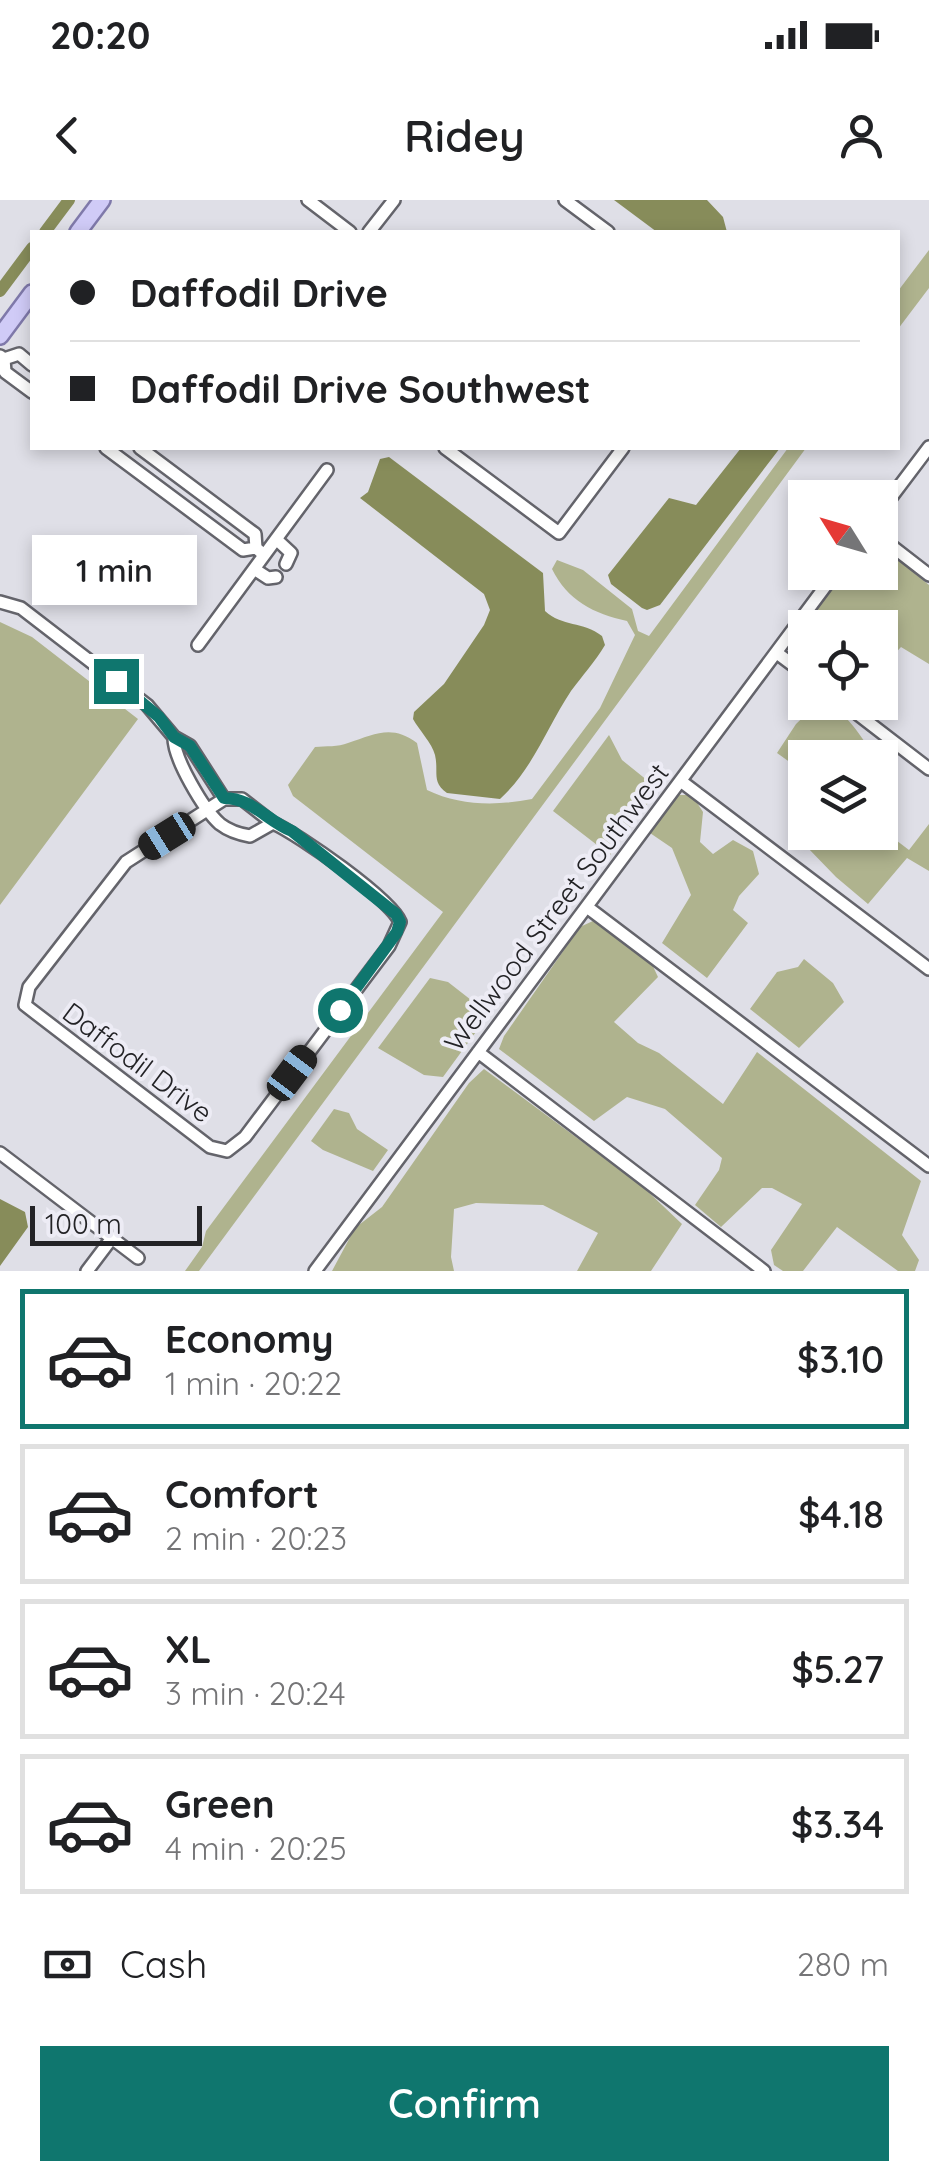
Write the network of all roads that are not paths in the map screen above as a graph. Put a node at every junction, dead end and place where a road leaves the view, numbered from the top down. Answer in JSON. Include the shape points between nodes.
{"nodes":[{"id":1,"x":102,"y":200,"type":"edge"},
{"id":2,"x":308,"y":200,"type":"edge"},
{"id":3,"x":394,"y":200,"type":"edge"},
{"id":4,"x":565,"y":200,"type":"edge"},
{"id":5,"x":80,"y":230,"type":"edge"},
{"id":6,"x":347,"y":230,"type":"edge"},
{"id":7,"x":372,"y":230,"type":"edge"},
{"id":8,"x":605,"y":230,"type":"edge"},
{"id":9,"x":30,"y":296,"type":"edge"},
{"id":10,"x":0,"y":336,"type":"edge"},
{"id":11,"x":2,"y":357,"type":"edge"},
{"id":12,"x":30,"y":363,"type":"edge"},
{"id":13,"x":30,"y":390,"type":"edge"},
{"id":14,"x":929,"y":447,"type":"edge"},
{"id":15,"x":109,"y":450,"type":"edge"},
{"id":16,"x":143,"y":450,"type":"edge"},
{"id":17,"x":448,"y":450,"type":"edge"},
{"id":18,"x":621,"y":450,"type":"edge"},
{"id":19,"x":327,"y":470,"type":"dead end"},
{"id":20,"x":898,"y":488,"type":"edge"},
{"id":21,"x":276,"y":539,"type":"junction"},
{"id":22,"x":260,"y":552,"type":"junction"},
{"id":23,"x":898,"y":552,"type":"edge"},
{"id":24,"x":286,"y":564,"type":"dead end"},
{"id":25,"x":254,"y":570,"type":"junction"},
{"id":26,"x":929,"y":575,"type":"edge"},
{"id":27,"x":276,"y":577,"type":"dead end"},
{"id":28,"x":823,"y":590,"type":"edge"},
{"id":29,"x":0,"y":602,"type":"edge"},
{"id":30,"x":198,"y":645,"type":"dead end"},
{"id":31,"x":777,"y":653,"type":"junction"},
{"id":32,"x":788,"y":661,"type":"edge"},
{"id":33,"x":865,"y":720,"type":"edge"},
{"id":34,"x":174,"y":737,"type":"junction"},
{"id":35,"x":929,"y":769,"type":"edge"},
{"id":36,"x":682,"y":782,"type":"junction"},
{"id":37,"x":224,"y":798,"type":"junction"},
{"id":38,"x":208,"y":810,"type":"junction"},
{"id":39,"x":273,"y":823,"type":"junction"},
{"id":40,"x":586,"y":907,"type":"junction"},
{"id":41,"x":929,"y":969,"type":"edge"},
{"id":42,"x":478,"y":1052,"type":"junction"},
{"id":43,"x":0,"y":1153,"type":"edge"},
{"id":44,"x":929,"y":1166,"type":"edge"},
{"id":45,"x":112,"y":1238,"type":"junction"},
{"id":46,"x":138,"y":1258,"type":"dead end"},
{"id":47,"x":87,"y":1271,"type":"edge"},
{"id":48,"x":315,"y":1271,"type":"edge"},
{"id":49,"x":764,"y":1271,"type":"edge"}],
"edges":[{"from":1,"to":5,"type":"main road"},
{"from":2,"to":6,"type":"street"},
{"from":3,"to":7,"type":"street"},
{"from":4,"to":8,"type":"street"},
{"from":9,"to":10,"type":"main road"},
{"from":11,"to":12,"type":"street","via":[[18,354]]},
{"from":11,"to":13,"type":"street","via":[[6,372]]},
{"from":14,"to":20,"type":"street"},
{"from":15,"to":22,"type":"street","via":[[243,550]]},
{"from":16,"to":22,"type":"street","via":[[255,534]]},
{"from":17,"to":18,"type":"street","via":[[558,533]]},
{"from":19,"to":21,"type":"street"},
{"from":21,"to":22,"type":"street"},
{"from":21,"to":24,"type":"street","via":[[292,553]]},
{"from":22,"to":25,"type":"street"},
{"from":23,"to":26,"type":"street"},
{"from":25,"to":27,"type":"street"},
{"from":25,"to":30,"type":"street"},
{"from":28,"to":31,"type":"street","name":"Wellwood Street Southwest"},
{"from":29,"to":34,"type":"street","via":[[20,608],[132,693]]},
{"from":31,"to":32,"type":"street"},
{"from":31,"to":36,"type":"street","name":"Wellwood Street Southwest"},
{"from":33,"to":35,"type":"street"},
{"from":34,"to":37,"type":"street","via":[[190,746]]},
{"from":34,"to":38,"type":"street","via":[[175,756]]},
{"from":36,"to":40,"type":"street","name":"Wellwood Street Southwest"},
{"from":36,"to":41,"type":"street"},
{"from":37,"to":38,"type":"street","name":"Daffodil Drive"},
{"from":37,"to":39,"type":"street","name":"Daffodil Drive","via":[[242,799]]},
{"from":38,"to":39,"type":"street","via":[[238,834],[250,836]]},
{"from":38,"to":39,"type":"street","name":"Daffodil Drive","via":[[126,862],[29,987],[25,1004],[219,1151],[244,1137],[400,922],[388,905]]},
{"from":40,"to":42,"type":"street","name":"Wellwood Street Southwest"},
{"from":40,"to":44,"type":"street"},
{"from":42,"to":48,"type":"street","name":"Wellwood Street Southwest"},
{"from":42,"to":49,"type":"street"},
{"from":43,"to":45,"type":"street"},
{"from":45,"to":46,"type":"street"},
{"from":45,"to":47,"type":"street"}]}
